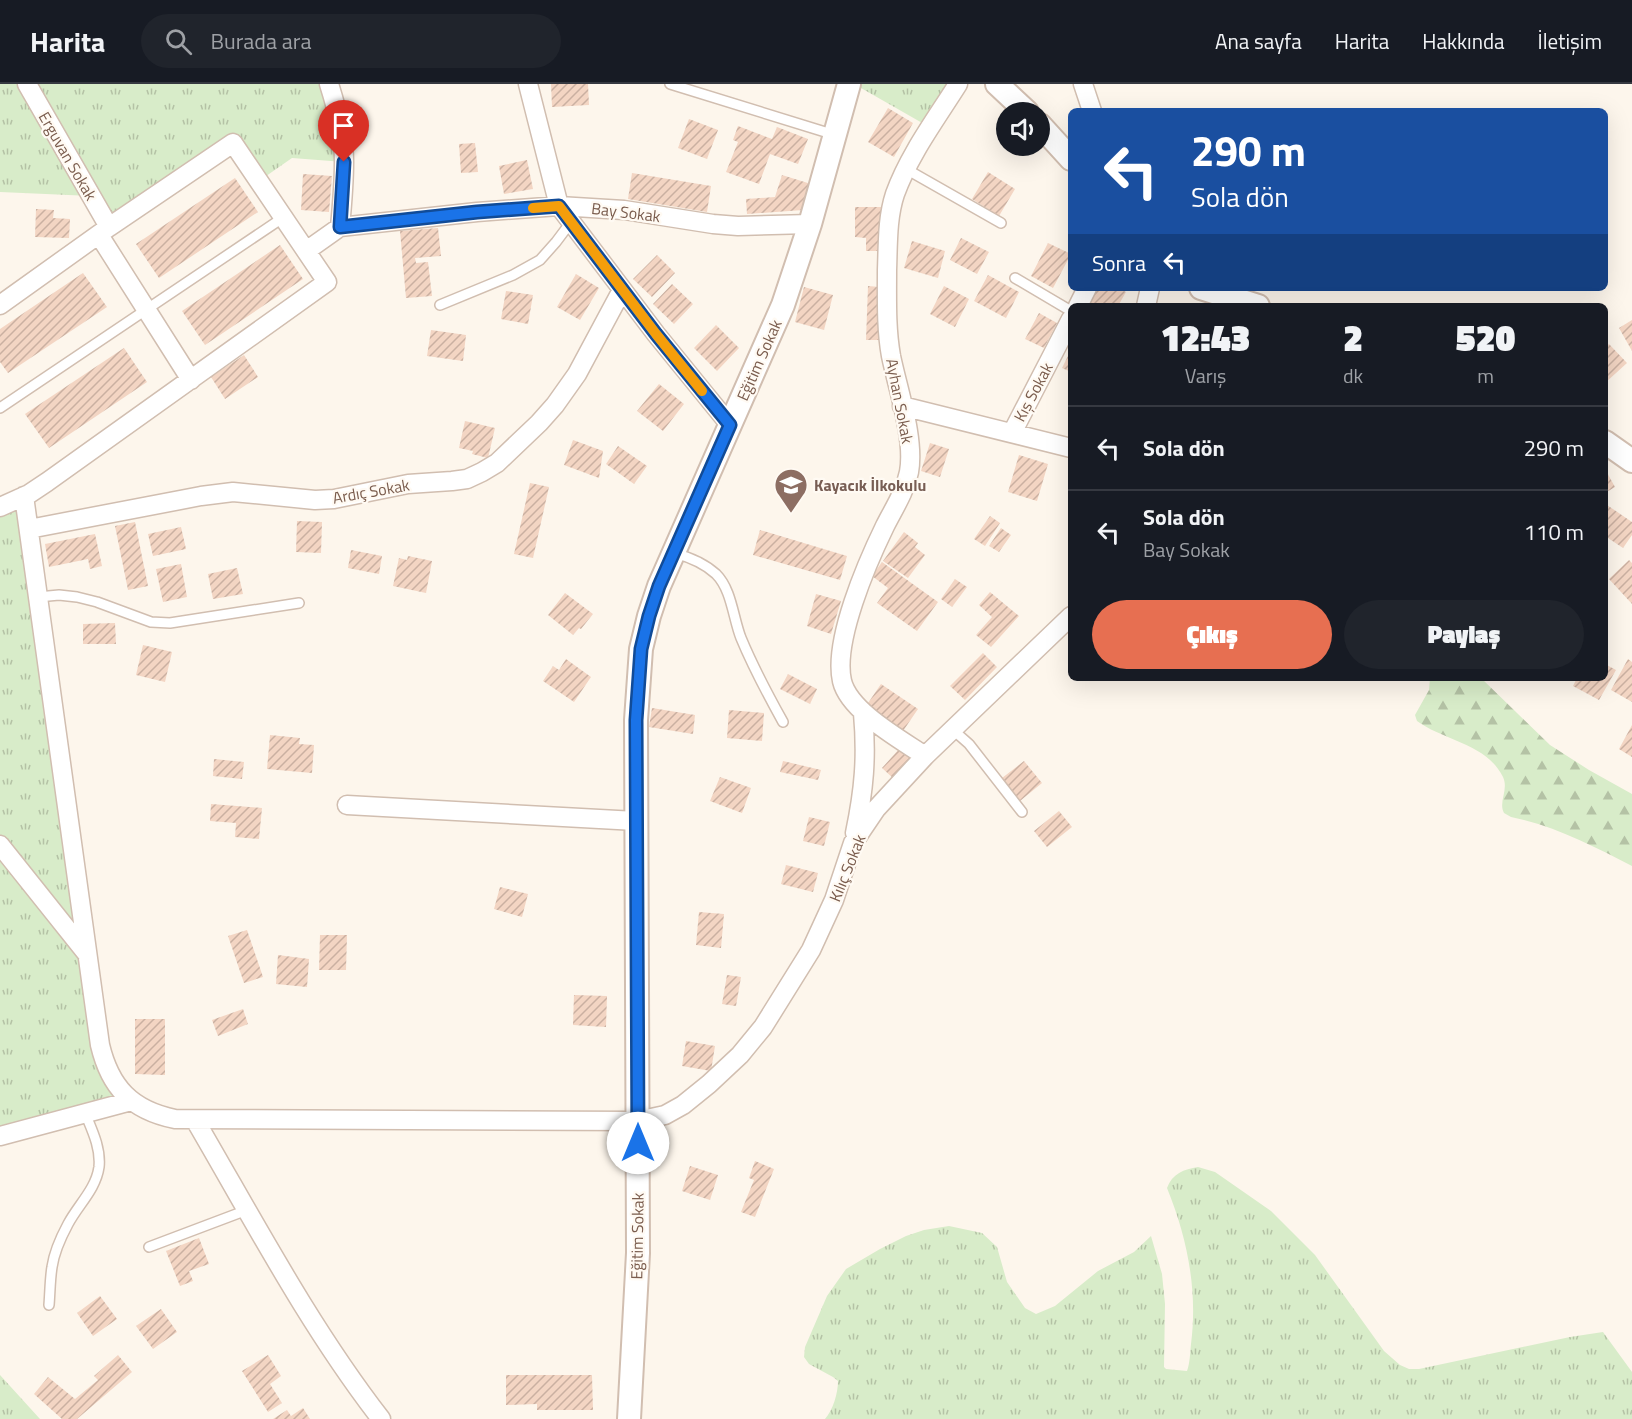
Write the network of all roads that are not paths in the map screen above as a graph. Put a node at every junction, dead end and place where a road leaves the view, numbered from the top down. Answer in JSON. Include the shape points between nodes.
{"nodes":[{"id":1,"x":27,"y":84,"type":"edge"},
{"id":2,"x":329,"y":84,"type":"edge"},
{"id":3,"x":528,"y":84,"type":"edge"},
{"id":4,"x":670,"y":84,"type":"edge"},
{"id":5,"x":849,"y":84,"type":"edge"},
{"id":6,"x":958,"y":84,"type":"edge"},
{"id":7,"x":997,"y":84,"type":"edge"},
{"id":8,"x":1083,"y":84,"type":"edge"},
{"id":9,"x":1016,"y":102,"type":"edge"},
{"id":10,"x":1091,"y":108,"type":"edge"},
{"id":11,"x":835,"y":135,"type":"junction"},
{"id":12,"x":1050,"y":136,"type":"edge"},
{"id":13,"x":1068,"y":156,"type":"edge"},
{"id":14,"x":906,"y":170,"type":"junction"},
{"id":15,"x":559,"y":206,"type":"junction"},
{"id":16,"x":284,"y":218,"type":"junction"},
{"id":17,"x":571,"y":222,"type":"junction"},
{"id":18,"x":1001,"y":223,"type":"dead end"},
{"id":19,"x":810,"y":224,"type":"junction"},
{"id":20,"x":340,"y":227,"type":"junction"},
{"id":21,"x":104,"y":231,"type":"junction"},
{"id":22,"x":306,"y":251,"type":"junction"},
{"id":23,"x":1015,"y":278,"type":"dead end"},
{"id":24,"x":622,"y":290,"type":"junction"},
{"id":25,"x":1210,"y":291,"type":"edge"},
{"id":26,"x":1248,"y":303,"type":"edge"},
{"id":27,"x":0,"y":305,"type":"edge"},
{"id":28,"x":440,"y":305,"type":"dead end"},
{"id":29,"x":1068,"y":309,"type":"edge"},
{"id":30,"x":146,"y":310,"type":"junction"},
{"id":31,"x":1068,"y":325,"type":"edge"},
{"id":32,"x":190,"y":380,"type":"junction"},
{"id":33,"x":902,"y":406,"type":"junction"},
{"id":34,"x":0,"y":408,"type":"edge"},
{"id":35,"x":730,"y":425,"type":"junction"},
{"id":36,"x":1011,"y":433,"type":"junction"},
{"id":37,"x":1608,"y":444,"type":"edge"},
{"id":38,"x":1068,"y":447,"type":"edge"},
{"id":39,"x":1632,"y":460,"type":"edge"},
{"id":40,"x":24,"y":496,"type":"junction"},
{"id":41,"x":0,"y":507,"type":"edge"},
{"id":42,"x":29,"y":529,"type":"junction"},
{"id":43,"x":674,"y":553,"type":"junction"},
{"id":44,"x":38,"y":597,"type":"junction"},
{"id":45,"x":299,"y":603,"type":"dead end"},
{"id":46,"x":1068,"y":619,"type":"edge"},
{"id":47,"x":863,"y":713,"type":"junction"},
{"id":48,"x":783,"y":722,"type":"dead end"},
{"id":49,"x":952,"y":729,"type":"junction"},
{"id":50,"x":925,"y":756,"type":"junction"},
{"id":51,"x":347,"y":805,"type":"dead end"},
{"id":52,"x":1022,"y":812,"type":"dead end"},
{"id":53,"x":636,"y":821,"type":"junction"},
{"id":54,"x":853,"y":843,"type":"junction"},
{"id":55,"x":0,"y":845,"type":"edge"},
{"id":56,"x":88,"y":956,"type":"junction"},
{"id":57,"x":131,"y":1101,"type":"junction"},
{"id":58,"x":85,"y":1113,"type":"junction"},
{"id":59,"x":195,"y":1120,"type":"junction"},
{"id":60,"x":638,"y":1121,"type":"junction"},
{"id":61,"x":0,"y":1136,"type":"edge"},
{"id":62,"x":248,"y":1210,"type":"junction"},
{"id":63,"x":148,"y":1247,"type":"dead end"},
{"id":64,"x":49,"y":1305,"type":"dead end"},
{"id":65,"x":381,"y":1419,"type":"edge"},
{"id":66,"x":628,"y":1419,"type":"edge"}],
"edges":[{"from":1,"to":21,"type":"street","name":"Erguvan Sokak"},
{"from":2,"to":20,"type":"street","via":[[343,145]]},
{"from":3,"to":15,"type":"street"},
{"from":4,"to":11,"type":"lane"},
{"from":5,"to":11,"type":"street","name":"Eğitim Sokak"},
{"from":6,"to":14,"type":"street","name":"Ayhan Sokak"},
{"from":7,"to":9,"type":"street"},
{"from":8,"to":10,"type":"street"},
{"from":11,"to":19,"type":"street","name":"Eğitim Sokak"},
{"from":12,"to":13,"type":"street"},
{"from":14,"to":18,"type":"lane"},
{"from":14,"to":33,"type":"street","name":"Ayhan Sokak","via":[[892,209],[888,263],[888,329]]},
{"from":15,"to":17,"type":"street"},
{"from":15,"to":19,"type":"street","name":"Bay Sokak","via":[[624,210],[738,226]]},
{"from":15,"to":20,"type":"street","name":"Bay Sokak"},
{"from":16,"to":21,"type":"street","via":[[233,143]]},
{"from":16,"to":22,"type":"street"},
{"from":16,"to":30,"type":"lane"},
{"from":17,"to":24,"type":"street"},
{"from":17,"to":28,"type":"lane","via":[[540,260]]},
{"from":19,"to":35,"type":"street","name":"Eğitim Sokak","via":[[783,305]]},
{"from":20,"to":22,"type":"street","name":"Bay Sokak"},
{"from":21,"to":27,"type":"street"},
{"from":21,"to":30,"type":"street","name":"Erguvan Sokak"},
{"from":22,"to":32,"type":"street","via":[[327,282]]},
{"from":23,"to":29,"type":"lane"},
{"from":24,"to":35,"type":"street"},
{"from":24,"to":42,"type":"street","name":"Ardıç Sokak","via":[[577,374],[555,405],[497,463],[467,479],[408,484],[334,499],[233,492]]},
{"from":25,"to":26,"type":"street"},
{"from":30,"to":32,"type":"street","name":"Erguvan Sokak"},
{"from":30,"to":34,"type":"lane"},
{"from":31,"to":36,"type":"street","name":"Kış Sokak"},
{"from":32,"to":40,"type":"street"},
{"from":33,"to":36,"type":"street"},
{"from":33,"to":47,"type":"street","name":"Ayhan Sokak","via":[[910,456],[905,487],[867,564],[843,646],[842,683]]},
{"from":35,"to":43,"type":"street","name":"Eğitim Sokak"},
{"from":36,"to":38,"type":"street"},
{"from":37,"to":39,"type":"street"},
{"from":40,"to":41,"type":"street"},
{"from":40,"to":42,"type":"street"},
{"from":42,"to":44,"type":"street"},
{"from":43,"to":48,"type":"lane","via":[[704,565],[724,584],[741,637]]},
{"from":43,"to":53,"type":"street","name":"Eğitim Sokak","via":[[659,586],[641,649]]},
{"from":44,"to":45,"type":"lane","via":[[77,597],[151,622],[170,623]]},
{"from":44,"to":56,"type":"street"},
{"from":46,"to":49,"type":"street","name":"Kılıç Sokak"},
{"from":47,"to":50,"type":"street","name":"Ayhan Sokak"},
{"from":47,"to":54,"type":"street","via":[[866,760]]},
{"from":49,"to":50,"type":"street","name":"Kılıç Sokak"},
{"from":49,"to":52,"type":"lane","via":[[969,744]]},
{"from":50,"to":54,"type":"street","name":"Kılıç Sokak","via":[[876,809]]},
{"from":51,"to":53,"type":"street"},
{"from":53,"to":60,"type":"street","name":"Eğitim Sokak"},
{"from":54,"to":60,"type":"street","name":"Kılıç Sokak","via":[[811,950],[763,1027],[740,1055],[683,1105],[665,1115]]},
{"from":55,"to":56,"type":"street"},
{"from":56,"to":57,"type":"street","via":[[105,1064]]},
{"from":57,"to":58,"type":"street"},
{"from":57,"to":59,"type":"street","name":"Kılıç Sokak","via":[[161,1116]]},
{"from":58,"to":61,"type":"street"},
{"from":58,"to":64,"type":"lane","via":[[97,1144],[99,1165],[93,1185],[58,1246]]},
{"from":59,"to":60,"type":"street","name":"Kılıç Sokak"},
{"from":59,"to":62,"type":"street"},
{"from":60,"to":66,"type":"street","name":"Eğitim Sokak","via":[[638,1253]]},
{"from":62,"to":63,"type":"lane"},
{"from":62,"to":65,"type":"street","via":[[321,1333]]}]}
